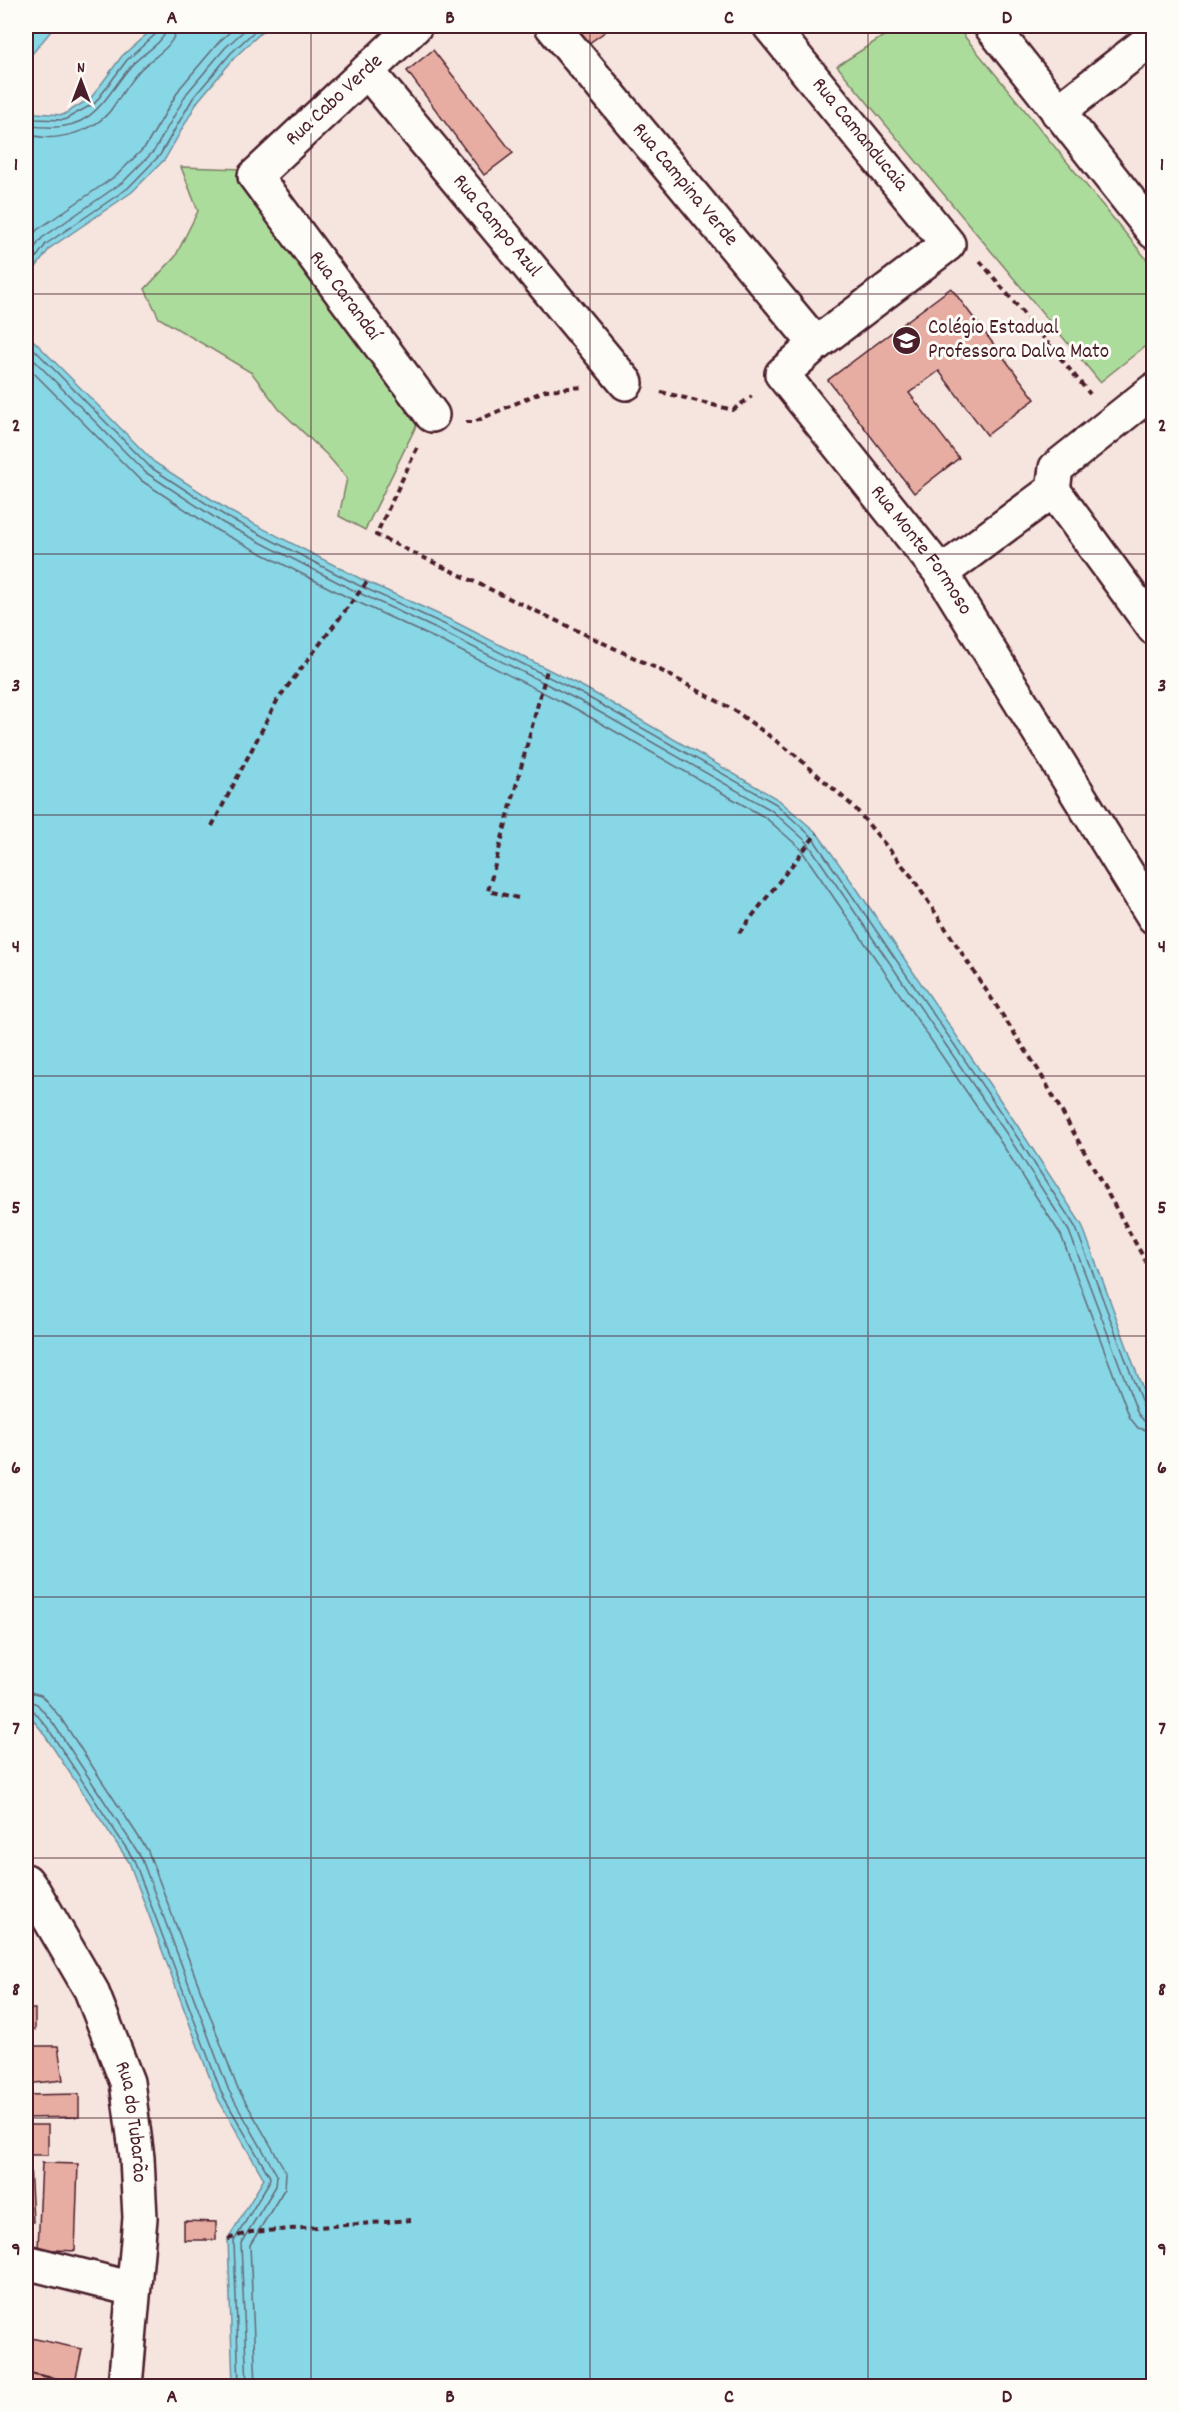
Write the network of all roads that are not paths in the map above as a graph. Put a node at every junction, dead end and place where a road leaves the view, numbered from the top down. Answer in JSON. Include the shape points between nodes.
{"nodes":[{"id":1,"x":415,"y":26,"type":"edge"},
{"id":2,"x":552,"y":26,"type":"edge"},
{"id":3,"x":770,"y":26,"type":"edge"},
{"id":4,"x":991,"y":26,"type":"edge"},
{"id":5,"x":1154,"y":37,"type":"edge"},
{"id":6,"x":367,"y":71,"type":"junction"},
{"id":7,"x":1059,"y":112,"type":"junction"},
{"id":8,"x":255,"y":176,"type":"joint"},
{"id":9,"x":1150,"y":221,"type":"edge"},
{"id":10,"x":948,"y":244,"type":"joint"},
{"id":11,"x":816,"y":344,"type":"junction"},
{"id":12,"x":626,"y":383,"type":"dead end"},
{"id":13,"x":1154,"y":390,"type":"edge"},
{"id":14,"x":432,"y":415,"type":"road end"},
{"id":15,"x":1053,"y":490,"type":"junction"},
{"id":16,"x":941,"y":573,"type":"junction"},
{"id":17,"x":1154,"y":628,"type":"edge"},
{"id":18,"x":1154,"y":917,"type":"edge"},
{"id":19,"x":26,"y":1881,"type":"edge"},
{"id":20,"x":26,"y":2262,"type":"edge"},
{"id":21,"x":133,"y":2289,"type":"junction"},
{"id":22,"x":125,"y":2386,"type":"edge"}],
"edges":[{"from":1,"to":6,"type":"street","name":"Rua Cabo Verde"},
{"from":2,"to":11,"type":"street","name":"Rua Campina Verde"},
{"from":3,"to":10,"type":"street","name":"Rua Camanducaia"},
{"from":4,"to":7,"type":"street"},
{"from":5,"to":7,"type":"street"},
{"from":6,"to":8,"type":"street","name":"Rua Cabo Verde"},
{"from":6,"to":12,"type":"street","name":"Rua Campo Azul"},
{"from":7,"to":9,"type":"street"},
{"from":8,"to":14,"type":"street","name":"Rua Carandaí"},
{"from":10,"to":11,"type":"street","name":"Rua Monte Formoso"},
{"from":11,"to":16,"type":"street","name":"Rua Monte Formoso","via":[[782,374]]},
{"from":13,"to":15,"type":"street","via":[[1056,468]]},
{"from":15,"to":16,"type":"street"},
{"from":15,"to":17,"type":"street"},
{"from":16,"to":18,"type":"street","name":"Rua Monte Formoso"},
{"from":19,"to":21,"type":"street","name":"Rua do Tubarão","via":[[92,1990],[127,2082],[140,2218]]},
{"from":20,"to":21,"type":"street"},
{"from":21,"to":22,"type":"street","name":"Rua do Tubarão"}]}
